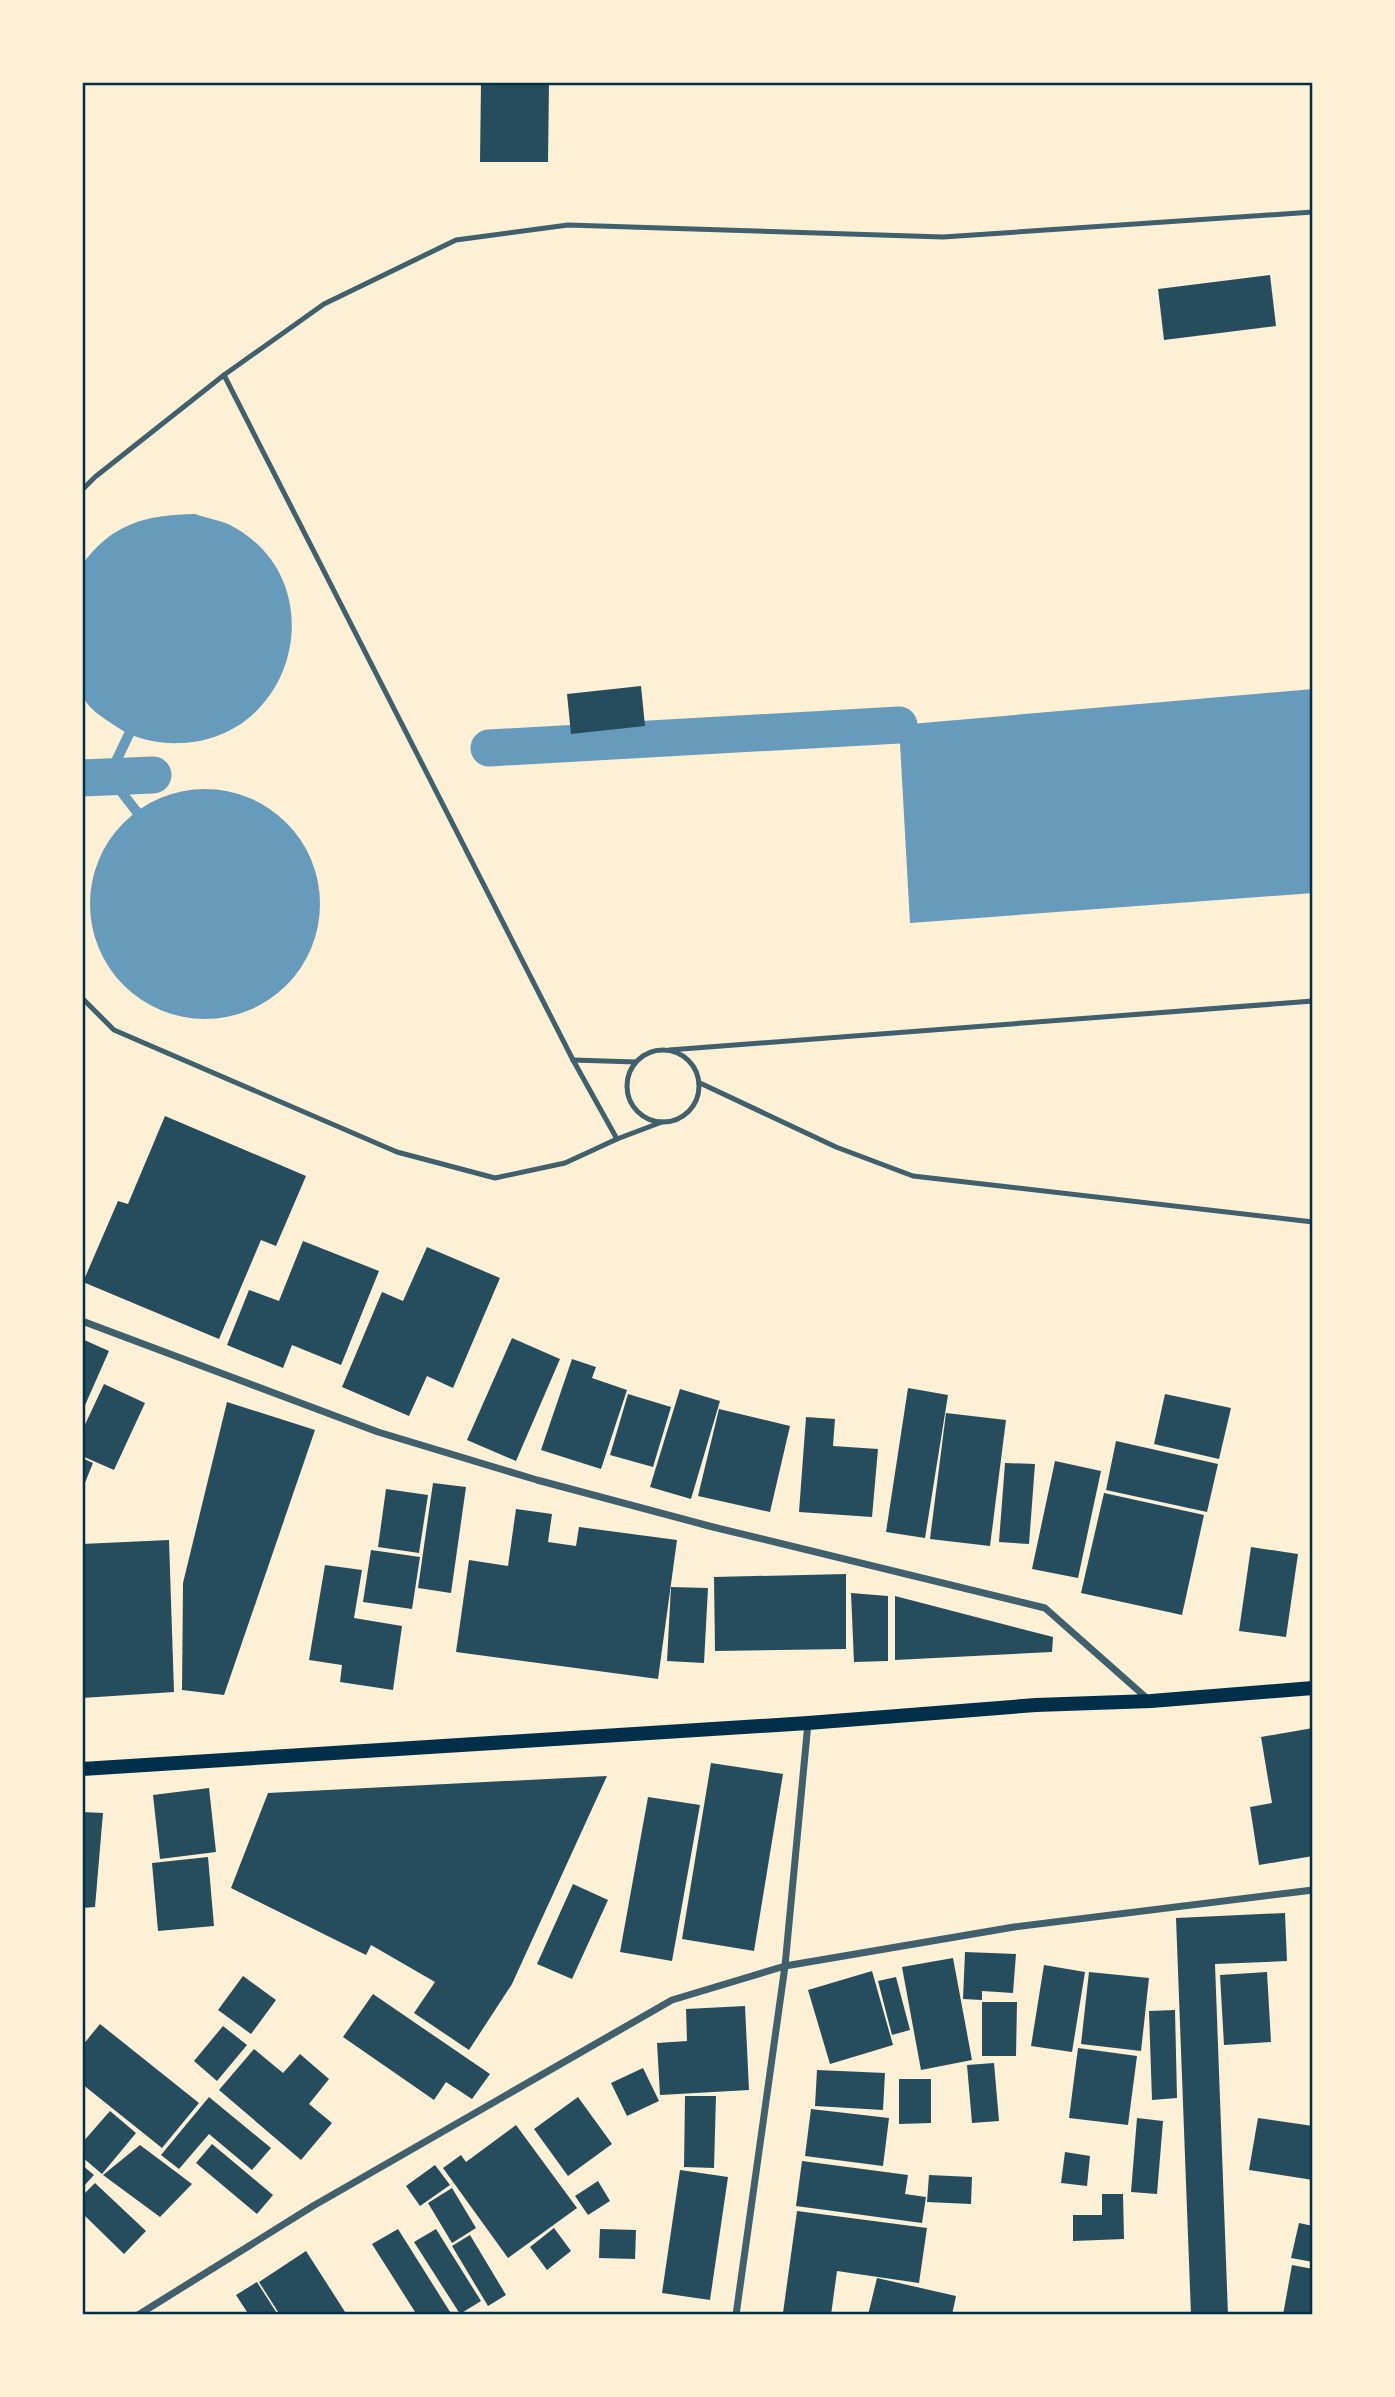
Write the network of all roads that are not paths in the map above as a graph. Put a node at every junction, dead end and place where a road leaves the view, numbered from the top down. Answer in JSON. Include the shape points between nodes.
{"nodes":[{"id":1,"x":1313,"y":212,"type":"edge"},
{"id":2,"x":223,"y":375,"type":"junction"},
{"id":3,"x":82,"y":490,"type":"edge"},
{"id":4,"x":82,"y":998,"type":"edge"},
{"id":5,"x":1313,"y":1001,"type":"edge"},
{"id":6,"x":669,"y":1050,"type":"junction"},
{"id":7,"x":573,"y":1060,"type":"junction"},
{"id":8,"x":636,"y":1062,"type":"junction"},
{"id":9,"x":700,"y":1083,"type":"junction"},
{"id":10,"x":662,"y":1122,"type":"junction"},
{"id":11,"x":617,"y":1139,"type":"junction"},
{"id":12,"x":1313,"y":1222,"type":"edge"},
{"id":13,"x":82,"y":1321,"type":"edge"},
{"id":14,"x":1313,"y":1688,"type":"edge"},
{"id":15,"x":1151,"y":1701,"type":"junction"},
{"id":16,"x":808,"y":1723,"type":"junction"},
{"id":17,"x":82,"y":1769,"type":"edge"},
{"id":18,"x":1313,"y":1890,"type":"edge"},
{"id":19,"x":785,"y":1966,"type":"junction"},
{"id":20,"x":138,"y":2315,"type":"edge"},
{"id":21,"x":736,"y":2315,"type":"edge"}],
"edges":[{"from":1,"to":2,"type":"lane","via":[[943,237],[568,225],[456,240],[324,304]]},
{"from":2,"to":3,"type":"lane"},
{"from":2,"to":7,"type":"lane"},
{"from":4,"to":11,"type":"lane","via":[[114,1030],[409,1156],[495,1178],[565,1163]]},
{"from":5,"to":6,"type":"lane"},
{"from":6,"to":8,"type":"lane","via":[[657,1050]]},
{"from":6,"to":9,"type":"lane","via":[[690,1061]]},
{"from":7,"to":8,"type":"lane"},
{"from":7,"to":11,"type":"lane"},
{"from":8,"to":10,"type":"lane","via":[[629,1073],[628,1096],[641,1114]]},
{"from":9,"to":10,"type":"lane","via":[[692,1107],[684,1115]]},
{"from":9,"to":12,"type":"lane","via":[[836,1147],[913,1175]]},
{"from":10,"to":11,"type":"lane"},
{"from":13,"to":15,"type":"street","via":[[378,1432],[537,1480],[1045,1608]]},
{"from":14,"to":15,"type":"main road"},
{"from":15,"to":16,"type":"main road"},
{"from":16,"to":17,"type":"main road"},
{"from":16,"to":19,"type":"street"},
{"from":18,"to":19,"type":"street","via":[[1014,1927]]},
{"from":19,"to":20,"type":"street","via":[[672,2000],[313,2206]]},
{"from":19,"to":21,"type":"street"}]}
